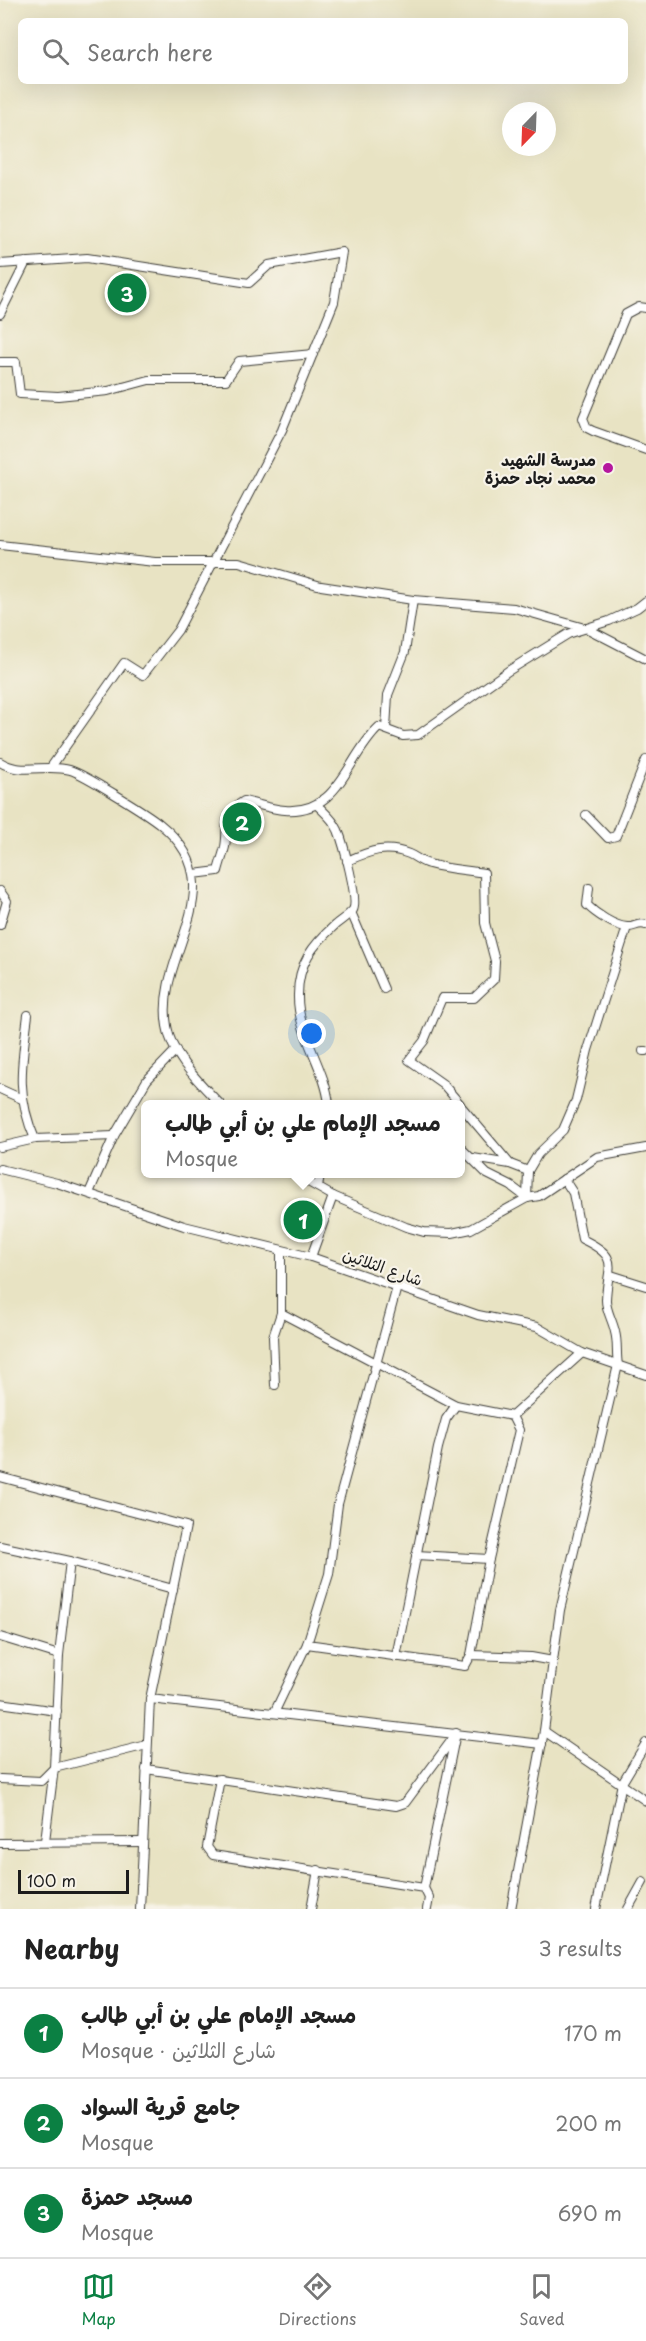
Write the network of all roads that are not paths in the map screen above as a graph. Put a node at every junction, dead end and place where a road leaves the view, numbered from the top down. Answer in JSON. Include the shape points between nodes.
{"nodes":[{"id":1,"x":26,"y":262,"type":"junction"},
{"id":2,"x":0,"y":264,"type":"edge"},
{"id":3,"x":646,"y":308,"type":"edge"},
{"id":4,"x":0,"y":314,"type":"edge"},
{"id":5,"x":313,"y":354,"type":"junction"},
{"id":6,"x":0,"y":362,"type":"edge"},
{"id":7,"x":645,"y":448,"type":"edge"},
{"id":8,"x":0,"y":544,"type":"edge"},
{"id":9,"x":211,"y":562,"type":"junction"},
{"id":10,"x":413,"y":600,"type":"junction"},
{"id":11,"x":646,"y":601,"type":"edge"},
{"id":12,"x":588,"y":629,"type":"junction"},
{"id":13,"x":646,"y":659,"type":"edge"},
{"id":14,"x":386,"y":729,"type":"junction"},
{"id":15,"x":646,"y":760,"type":"edge"},
{"id":16,"x":0,"y":762,"type":"edge"},
{"id":17,"x":51,"y":767,"type":"junction"},
{"id":18,"x":317,"y":805,"type":"junction"},
{"id":19,"x":586,"y":815,"type":"dead end"},
{"id":20,"x":346,"y":861,"type":"junction"},
{"id":21,"x":194,"y":874,"type":"junction"},
{"id":22,"x":589,"y":888,"type":"dead end"},
{"id":23,"x":0,"y":891,"type":"edge"},
{"id":24,"x":351,"y":912,"type":"junction"},
{"id":25,"x":0,"y":925,"type":"edge"},
{"id":26,"x":646,"y":925,"type":"edge"},
{"id":27,"x":627,"y":927,"type":"junction"},
{"id":28,"x":384,"y":989,"type":"dead end"},
{"id":29,"x":28,"y":1015,"type":"dead end"},
{"id":30,"x":176,"y":1050,"type":"junction"},
{"id":31,"x":0,"y":1089,"type":"edge"},
{"id":32,"x":22,"y":1099,"type":"junction"},
{"id":33,"x":217,"y":1100,"type":"edge"},
{"id":34,"x":328,"y":1100,"type":"edge"},
{"id":35,"x":456,"y":1100,"type":"edge"},
{"id":36,"x":465,"y":1111,"type":"edge"},
{"id":37,"x":114,"y":1136,"type":"junction"},
{"id":38,"x":35,"y":1139,"type":"junction"},
{"id":39,"x":0,"y":1147,"type":"edge"},
{"id":40,"x":646,"y":1148,"type":"edge"},
{"id":41,"x":465,"y":1151,"type":"edge"},
{"id":42,"x":473,"y":1158,"type":"junction"},
{"id":43,"x":510,"y":1164,"type":"junction"},
{"id":44,"x":0,"y":1169,"type":"edge"},
{"id":45,"x":528,"y":1171,"type":"junction"},
{"id":46,"x":303,"y":1178,"type":"edge"},
{"id":47,"x":319,"y":1178,"type":"edge"},
{"id":48,"x":564,"y":1179,"type":"junction"},
{"id":49,"x":318,"y":1187,"type":"junction"},
{"id":50,"x":89,"y":1193,"type":"junction"},
{"id":51,"x":333,"y":1197,"type":"junction"},
{"id":52,"x":527,"y":1198,"type":"junction"},
{"id":53,"x":281,"y":1250,"type":"junction"},
{"id":54,"x":311,"y":1257,"type":"junction"},
{"id":55,"x":610,"y":1275,"type":"junction"},
{"id":56,"x":646,"y":1286,"type":"edge"},
{"id":57,"x":397,"y":1287,"type":"junction"},
{"id":58,"x":281,"y":1313,"type":"junction"},
{"id":59,"x":582,"y":1353,"type":"junction"},
{"id":60,"x":378,"y":1364,"type":"junction"},
{"id":61,"x":618,"y":1365,"type":"junction"},
{"id":62,"x":646,"y":1375,"type":"edge"},
{"id":63,"x":275,"y":1385,"type":"dead end"},
{"id":64,"x":456,"y":1405,"type":"junction"},
{"id":65,"x":512,"y":1416,"type":"junction"},
{"id":66,"x":0,"y":1477,"type":"edge"},
{"id":67,"x":0,"y":1546,"type":"edge"},
{"id":68,"x":416,"y":1555,"type":"junction"},
{"id":69,"x":489,"y":1559,"type":"junction"},
{"id":70,"x":70,"y":1561,"type":"junction"},
{"id":71,"x":173,"y":1589,"type":"junction"},
{"id":72,"x":0,"y":1637,"type":"edge"},
{"id":73,"x":308,"y":1644,"type":"junction"},
{"id":74,"x":59,"y":1655,"type":"junction"},
{"id":75,"x":471,"y":1655,"type":"junction"},
{"id":76,"x":396,"y":1657,"type":"junction"},
{"id":77,"x":553,"y":1661,"type":"junction"},
{"id":78,"x":150,"y":1699,"type":"junction"},
{"id":79,"x":0,"y":1703,"type":"edge"},
{"id":80,"x":57,"y":1711,"type":"junction"},
{"id":81,"x":275,"y":1711,"type":"junction"},
{"id":82,"x":544,"y":1731,"type":"junction"},
{"id":83,"x":456,"y":1733,"type":"junction"},
{"id":84,"x":646,"y":1743,"type":"edge"},
{"id":85,"x":542,"y":1744,"type":"junction"},
{"id":86,"x":147,"y":1745,"type":"junction"},
{"id":87,"x":54,"y":1768,"type":"junction"},
{"id":88,"x":146,"y":1769,"type":"junction"},
{"id":89,"x":0,"y":1779,"type":"edge"},
{"id":90,"x":220,"y":1779,"type":"junction"},
{"id":91,"x":622,"y":1783,"type":"junction"},
{"id":92,"x":646,"y":1801,"type":"edge"},
{"id":93,"x":45,"y":1841,"type":"junction"},
{"id":94,"x":143,"y":1842,"type":"junction"},
{"id":95,"x":0,"y":1843,"type":"edge"},
{"id":96,"x":318,"y":1870,"type":"junction"},
{"id":97,"x":643,"y":1882,"type":"dead end"},
{"id":98,"x":424,"y":1888,"type":"junction"},
{"id":99,"x":140,"y":1909,"type":"edge"},
{"id":100,"x":311,"y":1909,"type":"edge"},
{"id":101,"x":427,"y":1909,"type":"edge"},
{"id":102,"x":511,"y":1909,"type":"edge"},
{"id":103,"x":596,"y":1909,"type":"edge"},
{"id":104,"x":628,"y":1909,"type":"edge"}],
"edges":[{"from":1,"to":2,"type":"street"},
{"from":1,"to":4,"type":"street"},
{"from":1,"to":5,"type":"street","via":[[87,258],[249,283],[269,264],[342,252],[334,302]]},
{"from":3,"to":7,"type":"street","via":[[626,314],[584,418],[587,428],[593,431]]},
{"from":5,"to":6,"type":"street","via":[[239,361],[226,380],[149,380],[108,391],[58,396],[20,394],[16,362]]},
{"from":5,"to":9,"type":"street","via":[[282,430]]},
{"from":8,"to":9,"type":"street","via":[[155,562]]},
{"from":9,"to":10,"type":"street","via":[[239,562],[321,586]]},
{"from":9,"to":17,"type":"street","via":[[178,630],[143,675],[124,663]]},
{"from":10,"to":12,"type":"street","via":[[514,608]]},
{"from":10,"to":14,"type":"street","via":[[405,652],[388,695]]},
{"from":11,"to":12,"type":"street"},
{"from":12,"to":13,"type":"street"},
{"from":12,"to":14,"type":"street","via":[[568,634],[507,671],[418,735],[403,736]]},
{"from":14,"to":18,"type":"street","via":[[379,727],[366,740],[332,794]]},
{"from":15,"to":19,"type":"street","via":[[616,836],[608,838]]},
{"from":16,"to":17,"type":"street","via":[[14,771]]},
{"from":17,"to":21,"type":"street","via":[[72,770],[160,824],[188,855]]},
{"from":18,"to":20,"type":"street","via":[[338,830]]},
{"from":18,"to":21,"type":"street","via":[[306,810],[283,810],[244,801],[232,808],[226,820],[225,847],[218,871]]},
{"from":20,"to":24,"type":"street","via":[[356,898]]},
{"from":20,"to":35,"type":"street","via":[[387,848],[432,865],[484,873],[485,923],[495,961],[494,979],[474,998],[442,998],[424,1041],[409,1060],[443,1084]]},
{"from":21,"to":30,"type":"street","via":[[181,947],[167,993],[167,1027]]},
{"from":22,"to":27,"type":"street","via":[[588,905]]},
{"from":23,"to":25,"type":"street","via":[[7,901]]},
{"from":24,"to":28,"type":"street"},
{"from":24,"to":34,"type":"street","via":[[304,958],[298,995],[304,1028],[326,1083]]},
{"from":26,"to":27,"type":"street"},
{"from":27,"to":45,"type":"street","via":[[576,1100],[563,1130],[538,1154]]},
{"from":29,"to":32,"type":"street"},
{"from":30,"to":33,"type":"street"},
{"from":30,"to":37,"type":"street","via":[[147,1080]]},
{"from":31,"to":32,"type":"street"},
{"from":32,"to":38,"type":"street"},
{"from":36,"to":43,"type":"street"},
{"from":37,"to":38,"type":"street"},
{"from":37,"to":50,"type":"street"},
{"from":38,"to":39,"type":"street"},
{"from":40,"to":48,"type":"street","via":[[597,1157]]},
{"from":41,"to":42,"type":"street"},
{"from":42,"to":43,"type":"street"},
{"from":42,"to":52,"type":"street","via":[[487,1174]]},
{"from":43,"to":45,"type":"street"},
{"from":44,"to":50,"type":"street","name":"شارع الثلاثين"},
{"from":45,"to":52,"type":"street"},
{"from":46,"to":49,"type":"street"},
{"from":47,"to":49,"type":"street"},
{"from":48,"to":52,"type":"street","via":[[539,1196]]},
{"from":48,"to":55,"type":"street","via":[[573,1192],[582,1239],[602,1248],[609,1260]]},
{"from":49,"to":51,"type":"street"},
{"from":50,"to":53,"type":"street","name":"شارع الثلاثين","via":[[184,1226]]},
{"from":51,"to":52,"type":"street","via":[[424,1232],[452,1233],[495,1219]]},
{"from":51,"to":54,"type":"street"},
{"from":53,"to":54,"type":"street","name":"شارع الثلاثين"},
{"from":53,"to":58,"type":"street"},
{"from":54,"to":57,"type":"street","name":"شارع الثلاثين"},
{"from":55,"to":56,"type":"street"},
{"from":55,"to":61,"type":"street","via":[[606,1300],[616,1332]]},
{"from":57,"to":59,"type":"street","name":"شارع الثلاثين","via":[[465,1311],[537,1328]]},
{"from":57,"to":60,"type":"street"},
{"from":58,"to":60,"type":"street"},
{"from":58,"to":63,"type":"street","via":[[273,1337]]},
{"from":59,"to":61,"type":"street","name":"شارع الثلاثين"},
{"from":59,"to":65,"type":"street"},
{"from":60,"to":64,"type":"street"},
{"from":60,"to":73,"type":"street","via":[[338,1504],[329,1574]]},
{"from":61,"to":62,"type":"street","name":"شارع الثلاثين"},
{"from":61,"to":77,"type":"street","via":[[561,1610]]},
{"from":64,"to":65,"type":"street"},
{"from":64,"to":68,"type":"street","via":[[446,1419],[438,1448]]},
{"from":65,"to":69,"type":"street","via":[[519,1430]]},
{"from":66,"to":71,"type":"street","via":[[186,1526]]},
{"from":67,"to":70,"type":"street"},
{"from":68,"to":69,"type":"street"},
{"from":68,"to":76,"type":"street"},
{"from":69,"to":75,"type":"street"},
{"from":70,"to":71,"type":"street"},
{"from":70,"to":74,"type":"street"},
{"from":71,"to":78,"type":"street"},
{"from":72,"to":74,"type":"street"},
{"from":73,"to":76,"type":"street"},
{"from":73,"to":81,"type":"street"},
{"from":74,"to":80,"type":"street"},
{"from":75,"to":76,"type":"street","via":[[465,1666]]},
{"from":75,"to":77,"type":"street"},
{"from":77,"to":82,"type":"street"},
{"from":78,"to":81,"type":"street"},
{"from":78,"to":86,"type":"street"},
{"from":79,"to":80,"type":"street"},
{"from":80,"to":87,"type":"street"},
{"from":81,"to":83,"type":"street"},
{"from":82,"to":85,"type":"street"},
{"from":82,"to":91,"type":"street"},
{"from":83,"to":85,"type":"street"},
{"from":83,"to":90,"type":"street","via":[[405,1803],[396,1806]]},
{"from":83,"to":98,"type":"street"},
{"from":84,"to":91,"type":"street"},
{"from":85,"to":102,"type":"street"},
{"from":86,"to":87,"type":"street"},
{"from":86,"to":88,"type":"street"},
{"from":87,"to":89,"type":"street","via":[[41,1781]]},
{"from":87,"to":93,"type":"street"},
{"from":88,"to":90,"type":"street"},
{"from":88,"to":94,"type":"street"},
{"from":90,"to":96,"type":"street","via":[[207,1847],[213,1855]]},
{"from":91,"to":92,"type":"street"},
{"from":91,"to":103,"type":"street"},
{"from":93,"to":94,"type":"street"},
{"from":93,"to":95,"type":"street"},
{"from":94,"to":99,"type":"street"},
{"from":96,"to":98,"type":"street"},
{"from":96,"to":100,"type":"street"},
{"from":97,"to":104,"type":"street"},
{"from":98,"to":101,"type":"street","via":[[429,1898]]}]}
